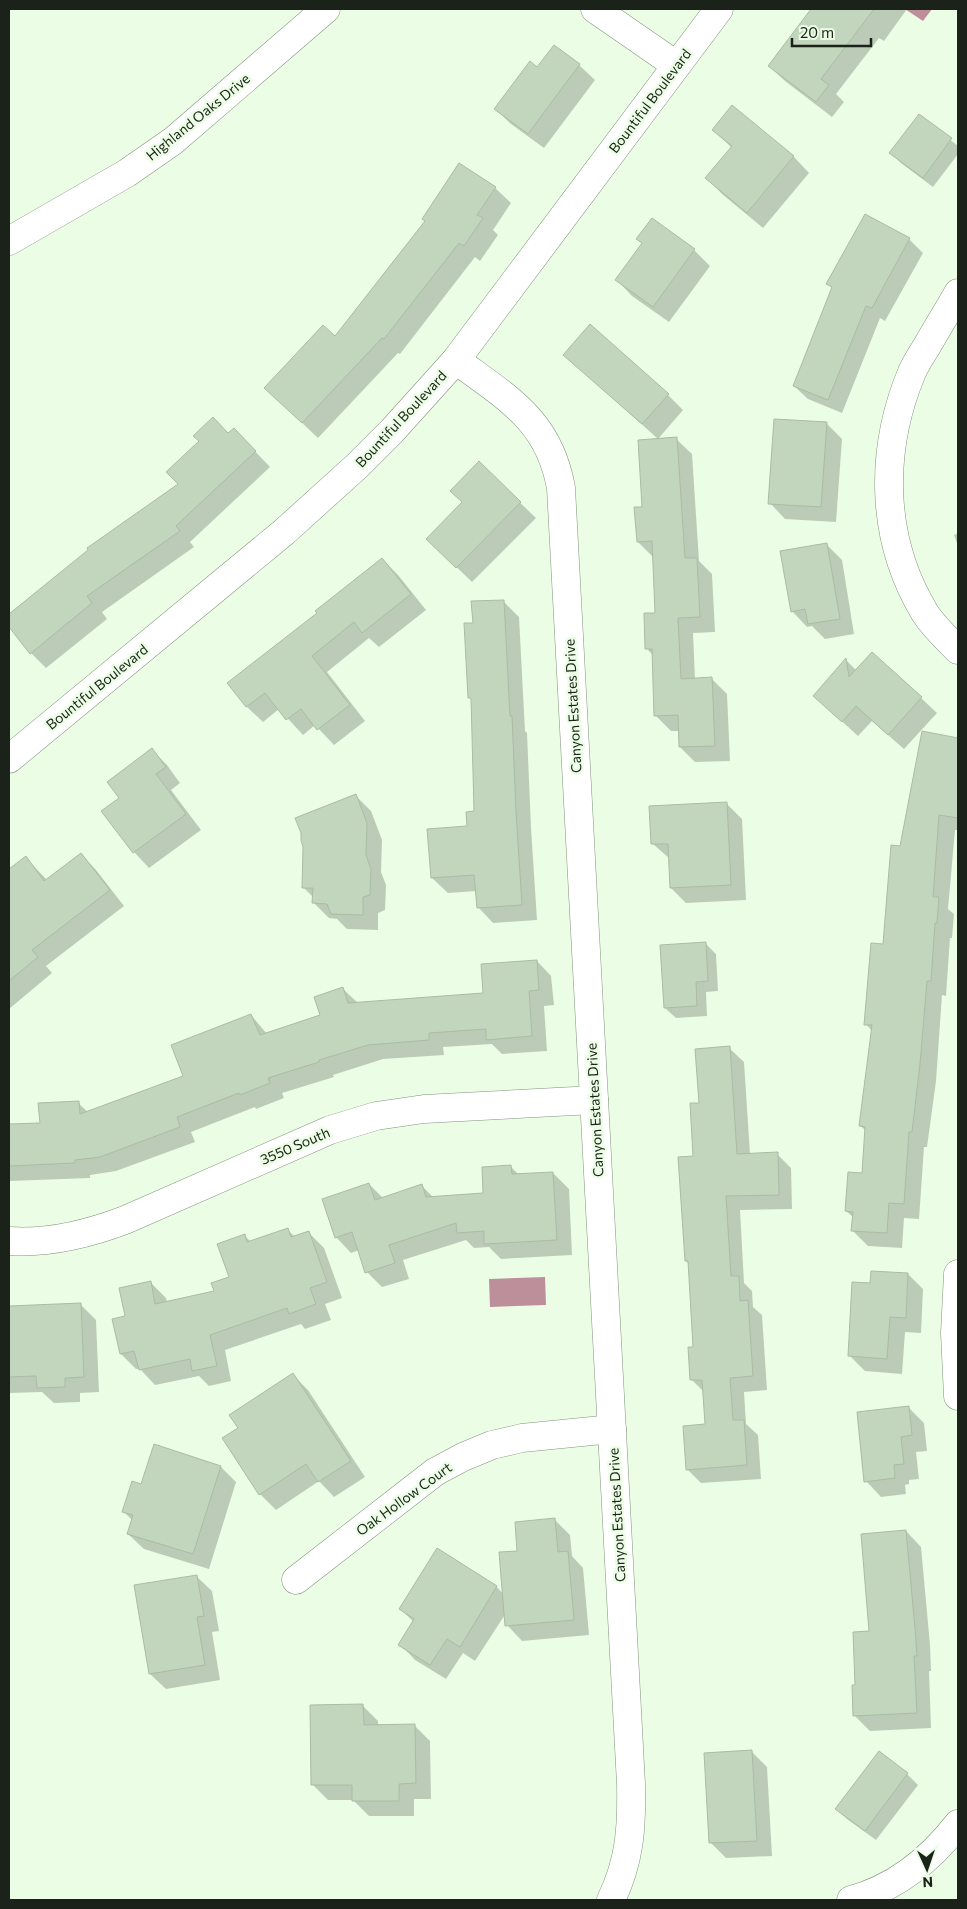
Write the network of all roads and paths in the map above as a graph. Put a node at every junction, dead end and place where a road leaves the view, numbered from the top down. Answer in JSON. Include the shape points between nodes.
{"nodes":[{"id":1,"x":326,"y":9,"type":"edge"},
{"id":2,"x":595,"y":9,"type":"edge"},
{"id":3,"x":719,"y":9,"type":"edge"},
{"id":4,"x":676,"y":65,"type":"junction"},
{"id":5,"x":9,"y":241,"type":"edge"},
{"id":6,"x":958,"y":293,"type":"edge"},
{"id":7,"x":456,"y":360,"type":"junction"},
{"id":8,"x":958,"y":650,"type":"edge"},
{"id":9,"x":9,"y":759,"type":"edge"},
{"id":10,"x":594,"y":1100,"type":"junction"},
{"id":11,"x":9,"y":1241,"type":"edge"},
{"id":12,"x":958,"y":1274,"type":"edge"},
{"id":13,"x":958,"y":1396,"type":"edge"},
{"id":14,"x":612,"y":1429,"type":"junction"},
{"id":15,"x":296,"y":1580,"type":"dead end"},
{"id":16,"x":958,"y":1824,"type":"edge"},
{"id":17,"x":617,"y":1898,"type":"edge"},
{"id":18,"x":851,"y":1900,"type":"edge"}],
"edges":[{"from":1,"to":5,"type":"street","name":"Highland Oaks Drive","via":[[173,141],[127,173]]},
{"from":2,"to":4,"type":"street"},
{"from":3,"to":4,"type":"street","name":"Bountiful Boulevard"},
{"from":4,"to":7,"type":"street","name":"Bountiful Boulevard"},
{"from":6,"to":8,"type":"street","via":[[913,370],[900,404],[891,440],[888,500],[892,530],[912,587],[926,614]]},
{"from":7,"to":9,"type":"street","name":"Bountiful Boulevard","via":[[392,431],[321,499]]},
{"from":7,"to":10,"type":"street","name":"Canyon Estates Drive","via":[[526,416],[544,438],[558,470]]},
{"from":10,"to":11,"type":"street","name":"3550 South","via":[[424,1109],[376,1116],[330,1130],[99,1230],[44,1241]]},
{"from":10,"to":14,"type":"street","name":"Canyon Estates Drive"},
{"from":12,"to":13,"type":"street","via":[[955,1333]]},
{"from":14,"to":15,"type":"street","name":"Oak Hollow Court","via":[[522,1438],[492,1445],[463,1457],[436,1472]]},
{"from":14,"to":17,"type":"street","name":"Canyon Estates Drive","via":[[632,1811],[630,1839]]},
{"from":16,"to":18,"type":"street","via":[[935,1852],[905,1876],[871,1894]]}]}
